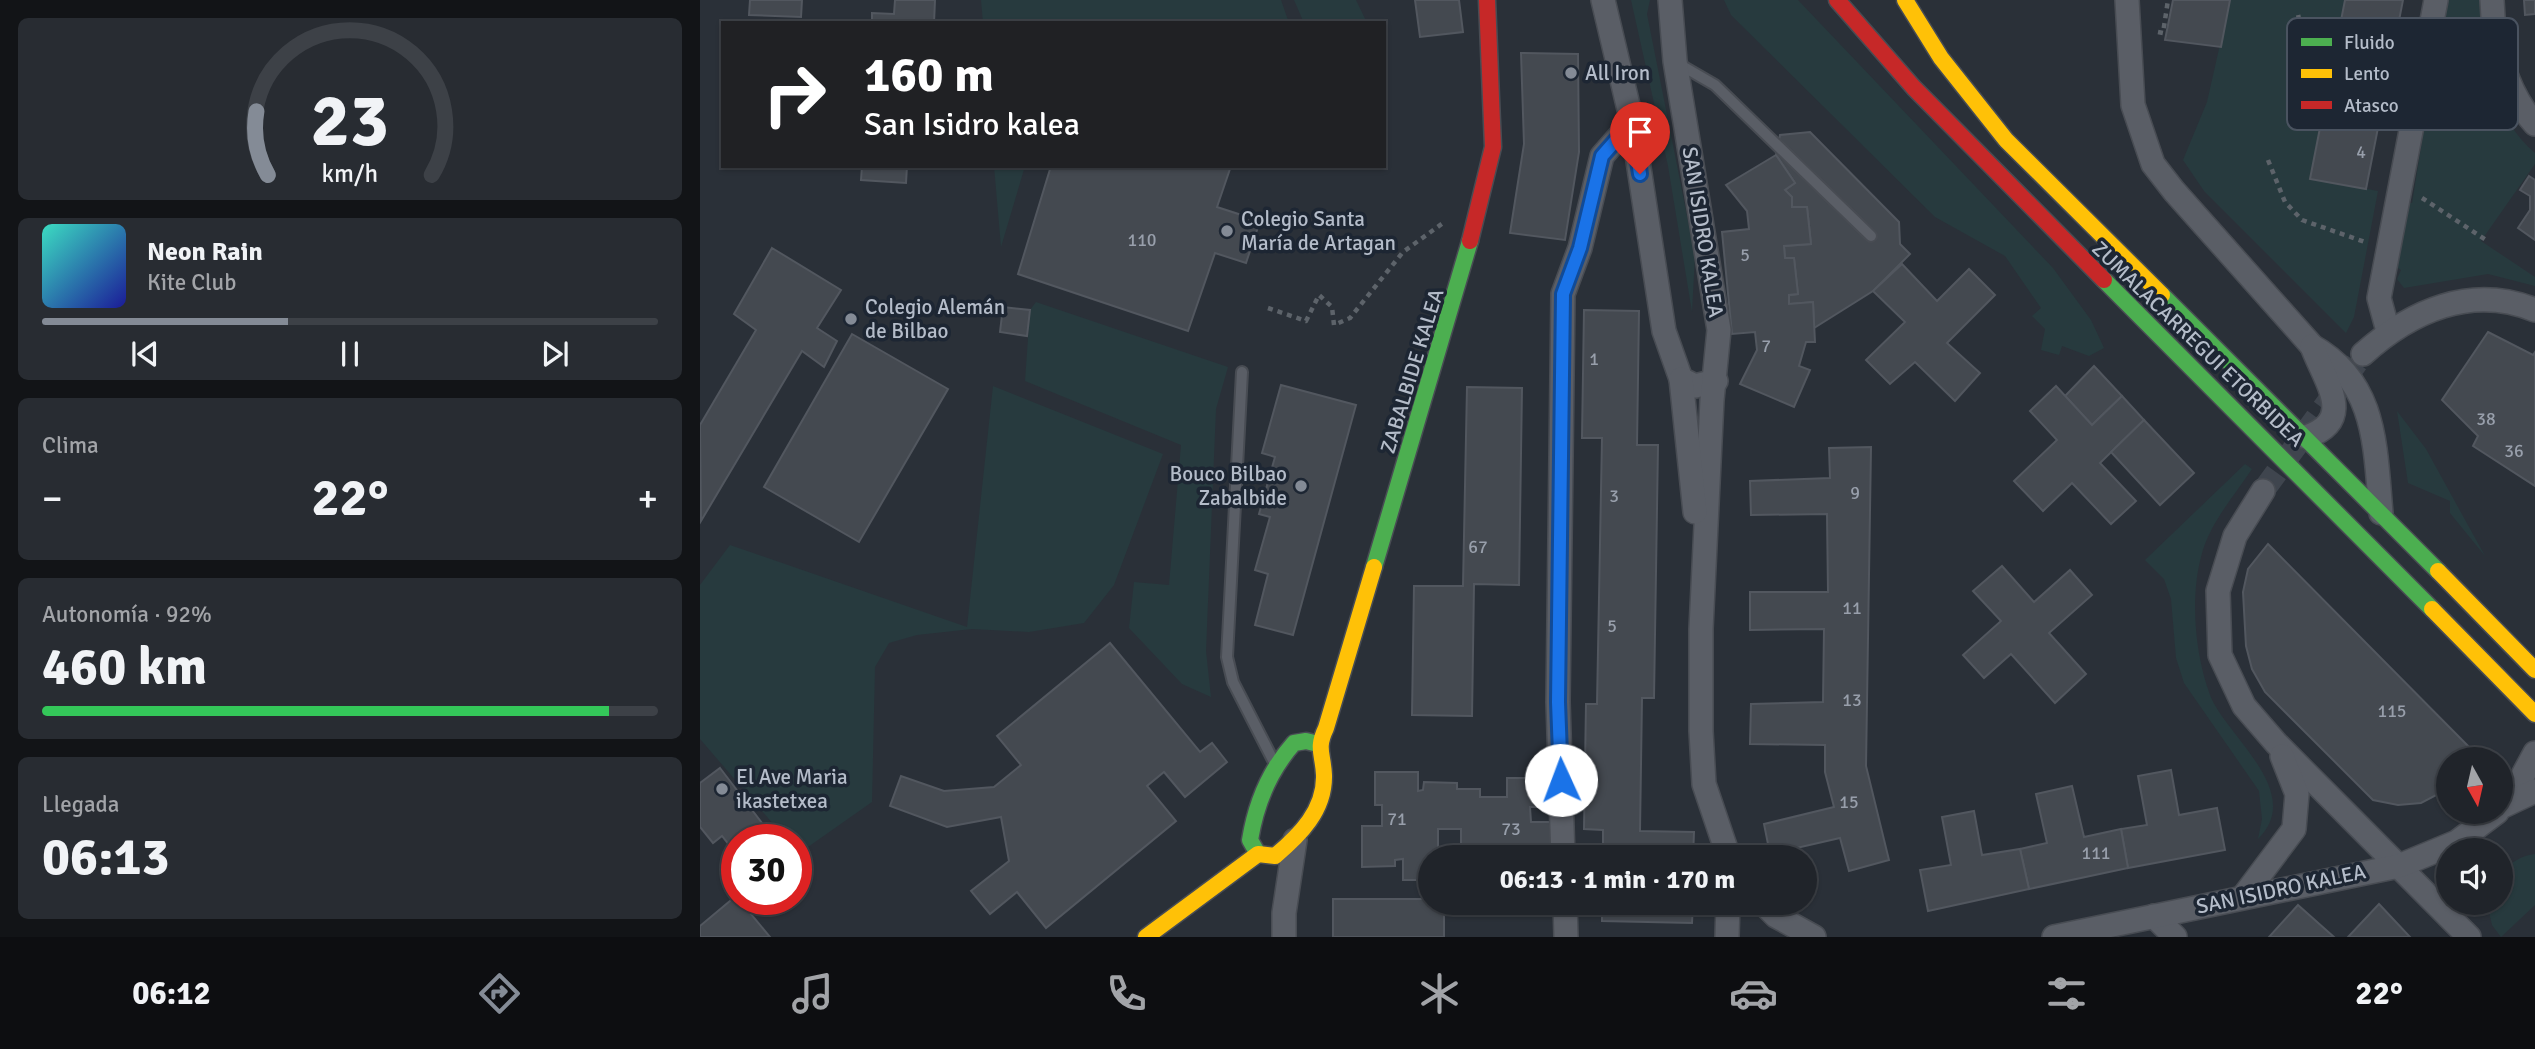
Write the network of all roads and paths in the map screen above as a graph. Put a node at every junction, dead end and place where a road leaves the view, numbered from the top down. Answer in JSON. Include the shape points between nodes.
{"nodes":[{"id":1,"x":1487,"y":0,"type":"edge"},
{"id":2,"x":1603,"y":0,"type":"edge"},
{"id":3,"x":1670,"y":0,"type":"edge"},
{"id":4,"x":1837,"y":0,"type":"edge"},
{"id":5,"x":1905,"y":0,"type":"edge"},
{"id":6,"x":2127,"y":0,"type":"edge"},
{"id":7,"x":2168,"y":0,"type":"edge"},
{"id":8,"x":2436,"y":0,"type":"edge"},
{"id":9,"x":2492,"y":0,"type":"edge"},
{"id":10,"x":2298,"y":14,"type":"dead end"},
{"id":11,"x":2299,"y":18,"type":"edge"},
{"id":12,"x":2433,"y":18,"type":"edge"},
{"id":13,"x":2493,"y":18,"type":"edge"},
{"id":14,"x":2158,"y":32,"type":"dead end"},
{"id":15,"x":1675,"y":61,"type":"junction"},
{"id":16,"x":2518,"y":95,"type":"edge"},
{"id":17,"x":1632,"y":122,"type":"junction"},
{"id":18,"x":2535,"y":124,"type":"edge"},
{"id":19,"x":2411,"y":130,"type":"edge"},
{"id":20,"x":2268,"y":160,"type":"dead end"},
{"id":21,"x":2413,"y":192,"type":"dead end"},
{"id":22,"x":1443,"y":224,"type":"dead end"},
{"id":23,"x":1871,"y":236,"type":"dead end"},
{"id":24,"x":2486,"y":240,"type":"dead end"},
{"id":25,"x":2372,"y":244,"type":"dead end"},
{"id":26,"x":1268,"y":308,"type":"dead end"},
{"id":27,"x":2535,"y":310,"type":"edge"},
{"id":28,"x":2388,"y":331,"type":"junction"},
{"id":29,"x":2312,"y":346,"type":"junction"},
{"id":30,"x":2363,"y":354,"type":"tunnel mouth"},
{"id":31,"x":1242,"y":372,"type":"dead end"},
{"id":32,"x":1681,"y":379,"type":"junction"},
{"id":33,"x":1716,"y":382,"type":"junction"},
{"id":34,"x":2306,"y":437,"type":"junction"},
{"id":35,"x":2263,"y":491,"type":"tunnel mouth"},
{"id":36,"x":2381,"y":513,"type":"junction"},
{"id":37,"x":1703,"y":596,"type":"junction"},
{"id":38,"x":2535,"y":670,"type":"edge"},
{"id":39,"x":2530,"y":708,"type":"edge"},
{"id":40,"x":2535,"y":731,"type":"edge"},
{"id":41,"x":2276,"y":743,"type":"junction"},
{"id":42,"x":1318,"y":744,"type":"junction"},
{"id":43,"x":2535,"y":752,"type":"edge"},
{"id":44,"x":1276,"y":765,"type":"junction"},
{"id":45,"x":2513,"y":789,"type":"edge"},
{"id":46,"x":2535,"y":791,"type":"edge"},
{"id":47,"x":2513,"y":802,"type":"edge"},
{"id":48,"x":2481,"y":824,"type":"edge"},
{"id":49,"x":1295,"y":841,"type":"junction"},
{"id":50,"x":1563,"y":845,"type":"edge"},
{"id":51,"x":1724,"y":845,"type":"edge"},
{"id":52,"x":1258,"y":854,"type":"junction"},
{"id":53,"x":2399,"y":866,"type":"junction"},
{"id":54,"x":2244,"y":897,"type":"junction"},
{"id":55,"x":1565,"y":915,"type":"edge"},
{"id":56,"x":1728,"y":915,"type":"edge"},
{"id":57,"x":1775,"y":915,"type":"edge"},
{"id":58,"x":2154,"y":916,"type":"junction"},
{"id":59,"x":1146,"y":937,"type":"edge"},
{"id":60,"x":1284,"y":937,"type":"edge"},
{"id":61,"x":1566,"y":937,"type":"edge"},
{"id":62,"x":1727,"y":937,"type":"edge"},
{"id":63,"x":1814,"y":937,"type":"edge"},
{"id":64,"x":2054,"y":937,"type":"edge"},
{"id":65,"x":2175,"y":937,"type":"edge"},
{"id":66,"x":2469,"y":937,"type":"edge"}],
"edges":[{"from":1,"to":42,"type":"main road","name":"ZABALBIDE KALEA","via":[[1493,147],[1484,194]]},
{"from":2,"to":17,"type":"street","name":"SAN ISIDRO KALEA"},
{"from":3,"to":15,"type":"street","name":"SAN ISIDRO KALEA"},
{"from":4,"to":39,"type":"main road","name":"ZUMALACARREGUI ETORBIDEA","via":[[1983,160]]},
{"from":5,"to":34,"type":"main road","name":"ZUMALACARREGUI ETORBIDEA","via":[[1941,58],[2006,140]]},
{"from":6,"to":29,"type":"street","via":[[2133,105],[2153,164]]},
{"from":7,"to":14,"type":"path","via":[[2163,33]]},
{"from":8,"to":12,"type":"street"},
{"from":9,"to":13,"type":"street"},
{"from":10,"to":11,"type":"path"},
{"from":15,"to":23,"type":"lane","via":[[1715,85]]},
{"from":15,"to":33,"type":"street","name":"SAN ISIDRO KALEA","via":[[1719,330]]},
{"from":16,"to":18,"type":"street"},
{"from":17,"to":32,"type":"street","name":"SAN ISIDRO KALEA","via":[[1664,331]]},
{"from":17,"to":50,"type":"street","via":[[1602,156],[1580,248],[1563,294],[1558,702]]},
{"from":19,"to":28,"type":"street","via":[[2379,298]]},
{"from":20,"to":25,"type":"path","via":[[2285,202],[2302,220]]},
{"from":21,"to":24,"type":"path"},
{"from":22,"to":26,"type":"path","via":[[1403,252],[1350,318],[1340,323],[1334,325],[1332,307],[1319,295],[1306,321]]},
{"from":27,"to":28,"type":"street","via":[[2500,299],[2470,300],[2447,304]]},
{"from":28,"to":30,"type":"street"},
{"from":29,"to":34,"type":"street","via":[[2336,404],[2334,418],[2322,432]]},
{"from":29,"to":36,"type":"street","via":[[2332,357],[2356,382],[2375,449]]},
{"from":31,"to":44,"type":"lane","via":[[1227,657],[1233,682]]},
{"from":32,"to":33,"type":"street","via":[[1695,386]]},
{"from":32,"to":37,"type":"street","name":"SAN ISIDRO KALEA"},
{"from":33,"to":37,"type":"street","name":"SAN ISIDRO KALEA"},
{"from":34,"to":36,"type":"main road","name":"ZUMALACARREGUI ETORBIDEA"},
{"from":35,"to":41,"type":"street","via":[[2235,536],[2218,591],[2220,655],[2244,706]]},
{"from":36,"to":38,"type":"main road","name":"ZUMALACARREGUI ETORBIDEA"},
{"from":37,"to":51,"type":"street","name":"SAN ISIDRO KALEA","via":[[1700,731],[1704,784]]},
{"from":39,"to":40,"type":"street"},
{"from":41,"to":53,"type":"street"},
{"from":41,"to":54,"type":"street","via":[[2297,794],[2294,829]]},
{"from":42,"to":44,"type":"main road","via":[[1294,743]]},
{"from":42,"to":49,"type":"main road","via":[[1327,779],[1317,808]]},
{"from":43,"to":45,"type":"street","name":"SAN ISIDRO KALEA"},
{"from":44,"to":52,"type":"main road","via":[[1252,823],[1250,841]]},
{"from":46,"to":47,"type":"street","name":"SAN ISIDRO KALEA"},
{"from":48,"to":53,"type":"street","name":"SAN ISIDRO KALEA","via":[[2457,842]]},
{"from":49,"to":52,"type":"main road","via":[[1275,856]]},
{"from":49,"to":60,"type":"street"},
{"from":52,"to":59,"type":"main road"},
{"from":53,"to":54,"type":"street","name":"SAN ISIDRO KALEA"},
{"from":53,"to":66,"type":"street"},
{"from":54,"to":58,"type":"street","name":"SAN ISIDRO KALEA"},
{"from":55,"to":61,"type":"street"},
{"from":56,"to":62,"type":"street"},
{"from":57,"to":63,"type":"street"},
{"from":58,"to":64,"type":"street","name":"SAN ISIDRO KALEA"},
{"from":58,"to":65,"type":"street"}]}
